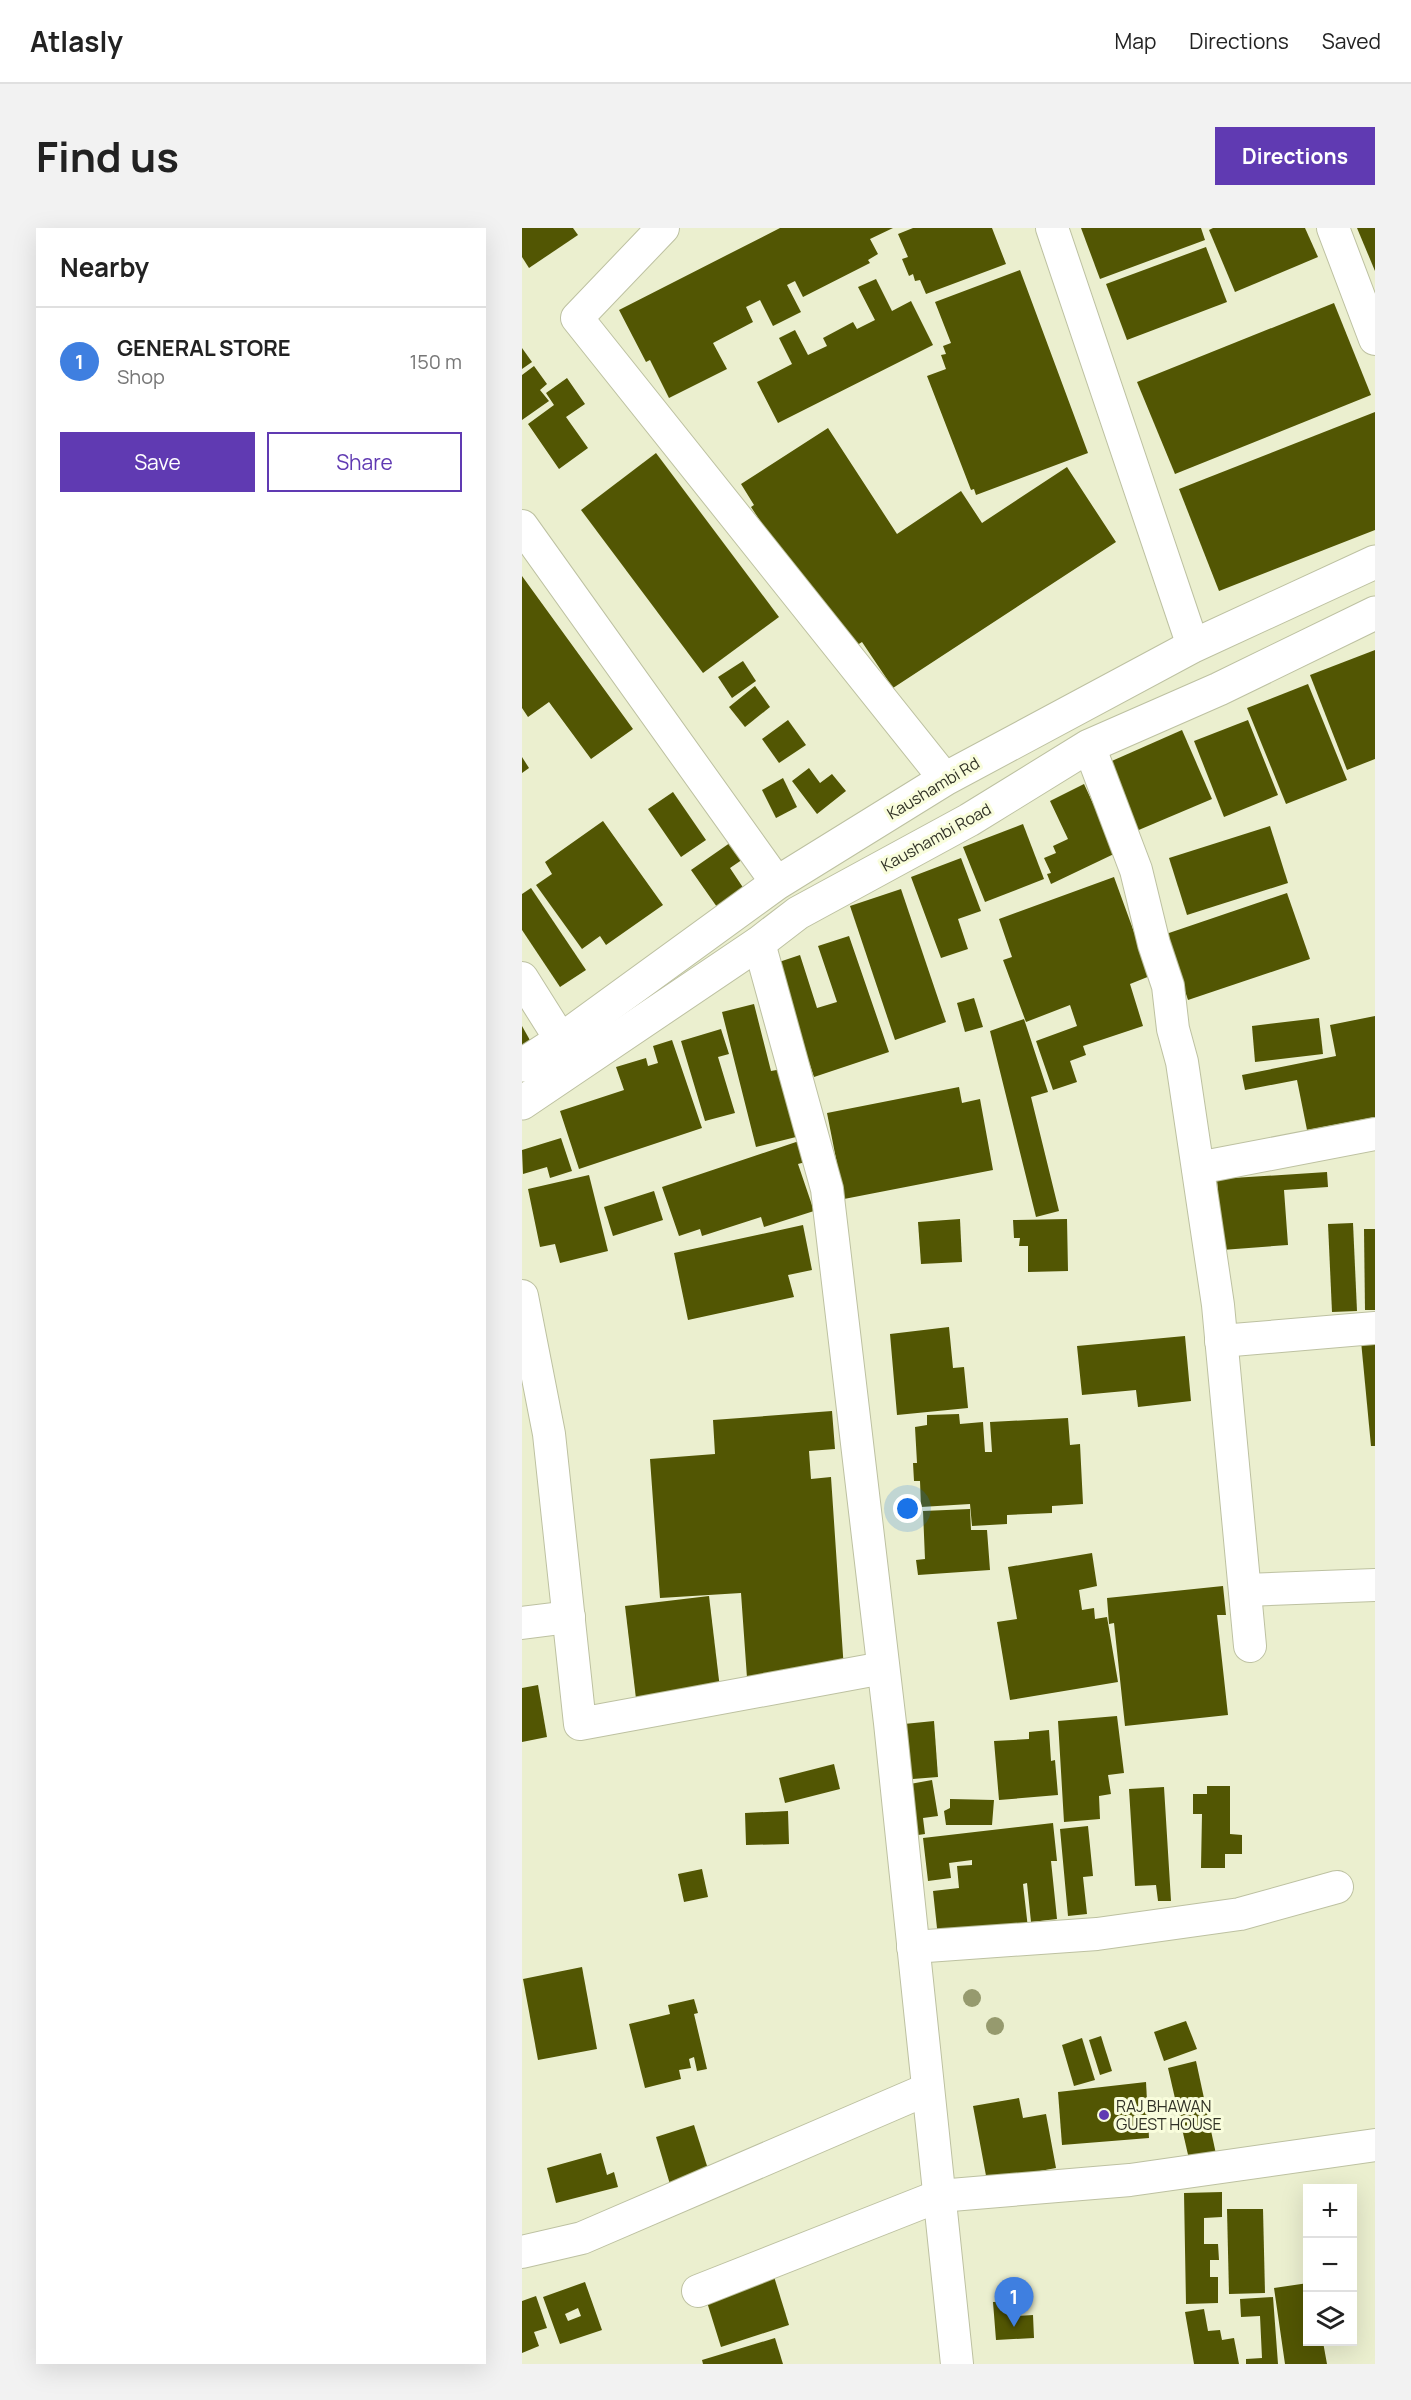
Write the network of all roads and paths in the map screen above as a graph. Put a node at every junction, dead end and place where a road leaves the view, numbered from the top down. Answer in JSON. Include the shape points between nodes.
{"nodes":[{"id":1,"x":663,"y":228,"type":"edge"},
{"id":2,"x":1052,"y":228,"type":"edge"},
{"id":3,"x":1333,"y":228,"type":"edge"},
{"id":4,"x":1375,"y":339,"type":"edge"},
{"id":5,"x":522,"y":526,"type":"edge"},
{"id":6,"x":1375,"y":562,"type":"edge"},
{"id":7,"x":1375,"y":613,"type":"edge"},
{"id":8,"x":1193,"y":646,"type":"junction"},
{"id":9,"x":1089,"y":746,"type":"junction"},
{"id":10,"x":945,"y":779,"type":"junction"},
{"id":11,"x":777,"y":884,"type":"junction"},
{"id":12,"x":759,"y":943,"type":"junction"},
{"id":13,"x":522,"y":978,"type":"edge"},
{"id":14,"x":561,"y":1040,"type":"junction"},
{"id":15,"x":522,"y":1065,"type":"edge"},
{"id":16,"x":522,"y":1103,"type":"edge"},
{"id":17,"x":1375,"y":1134,"type":"edge"},
{"id":18,"x":1198,"y":1168,"type":"junction"},
{"id":19,"x":522,"y":1296,"type":"edge"},
{"id":20,"x":1375,"y":1328,"type":"edge"},
{"id":21,"x":1221,"y":1341,"type":"junction"},
{"id":22,"x":1375,"y":1585,"type":"edge"},
{"id":23,"x":1245,"y":1590,"type":"junction"},
{"id":24,"x":569,"y":1617,"type":"junction"},
{"id":25,"x":522,"y":1623,"type":"edge"},
{"id":26,"x":1250,"y":1646,"type":"dead end"},
{"id":27,"x":883,"y":1668,"type":"junction"},
{"id":28,"x":1337,"y":1887,"type":"dead end"},
{"id":29,"x":913,"y":1947,"type":"junction"},
{"id":30,"x":928,"y":2089,"type":"junction"},
{"id":31,"x":1375,"y":2145,"type":"edge"},
{"id":32,"x":939,"y":2196,"type":"junction"},
{"id":33,"x":522,"y":2252,"type":"edge"},
{"id":34,"x":698,"y":2291,"type":"dead end"},
{"id":35,"x":957,"y":2364,"type":"edge"}],
"edges":[{"from":1,"to":10,"type":"street","via":[[577,318]]},
{"from":2,"to":8,"type":"street"},
{"from":3,"to":4,"type":"street"},
{"from":5,"to":11,"type":"street"},
{"from":6,"to":8,"type":"main road","name":"Kaushambi Rd"},
{"from":7,"to":9,"type":"main road","name":"Kaushambi Road","via":[[1219,689]]},
{"from":8,"to":10,"type":"main road","name":"Kaushambi Rd"},
{"from":9,"to":12,"type":"main road","name":"Kaushambi Road","via":[[969,820],[798,913]]},
{"from":9,"to":18,"type":"street","via":[[1136,870],[1168,986]]},
{"from":10,"to":11,"type":"main road","name":"Kaushambi Rd"},
{"from":11,"to":14,"type":"main road","name":"Kaushambi Rd"},
{"from":12,"to":16,"type":"main road","name":"Kaushambi Road"},
{"from":12,"to":27,"type":"street","via":[[827,1190]]},
{"from":13,"to":14,"type":"street"},
{"from":14,"to":15,"type":"main road","name":"Kaushambi Rd"},
{"from":17,"to":18,"type":"street"},
{"from":18,"to":21,"type":"street"},
{"from":19,"to":24,"type":"street","via":[[549,1434]]},
{"from":20,"to":21,"type":"street"},
{"from":21,"to":23,"type":"street"},
{"from":22,"to":23,"type":"street"},
{"from":23,"to":26,"type":"street"},
{"from":24,"to":25,"type":"street"},
{"from":24,"to":27,"type":"street","via":[[580,1725]]},
{"from":27,"to":29,"type":"street"},
{"from":28,"to":29,"type":"street","via":[[1240,1914],[1109,1933]]},
{"from":29,"to":30,"type":"street"},
{"from":30,"to":32,"type":"street"},
{"from":30,"to":33,"type":"street","via":[[582,2238]]},
{"from":31,"to":32,"type":"street","via":[[1130,2180]]},
{"from":32,"to":34,"type":"street"},
{"from":32,"to":35,"type":"street"}]}
